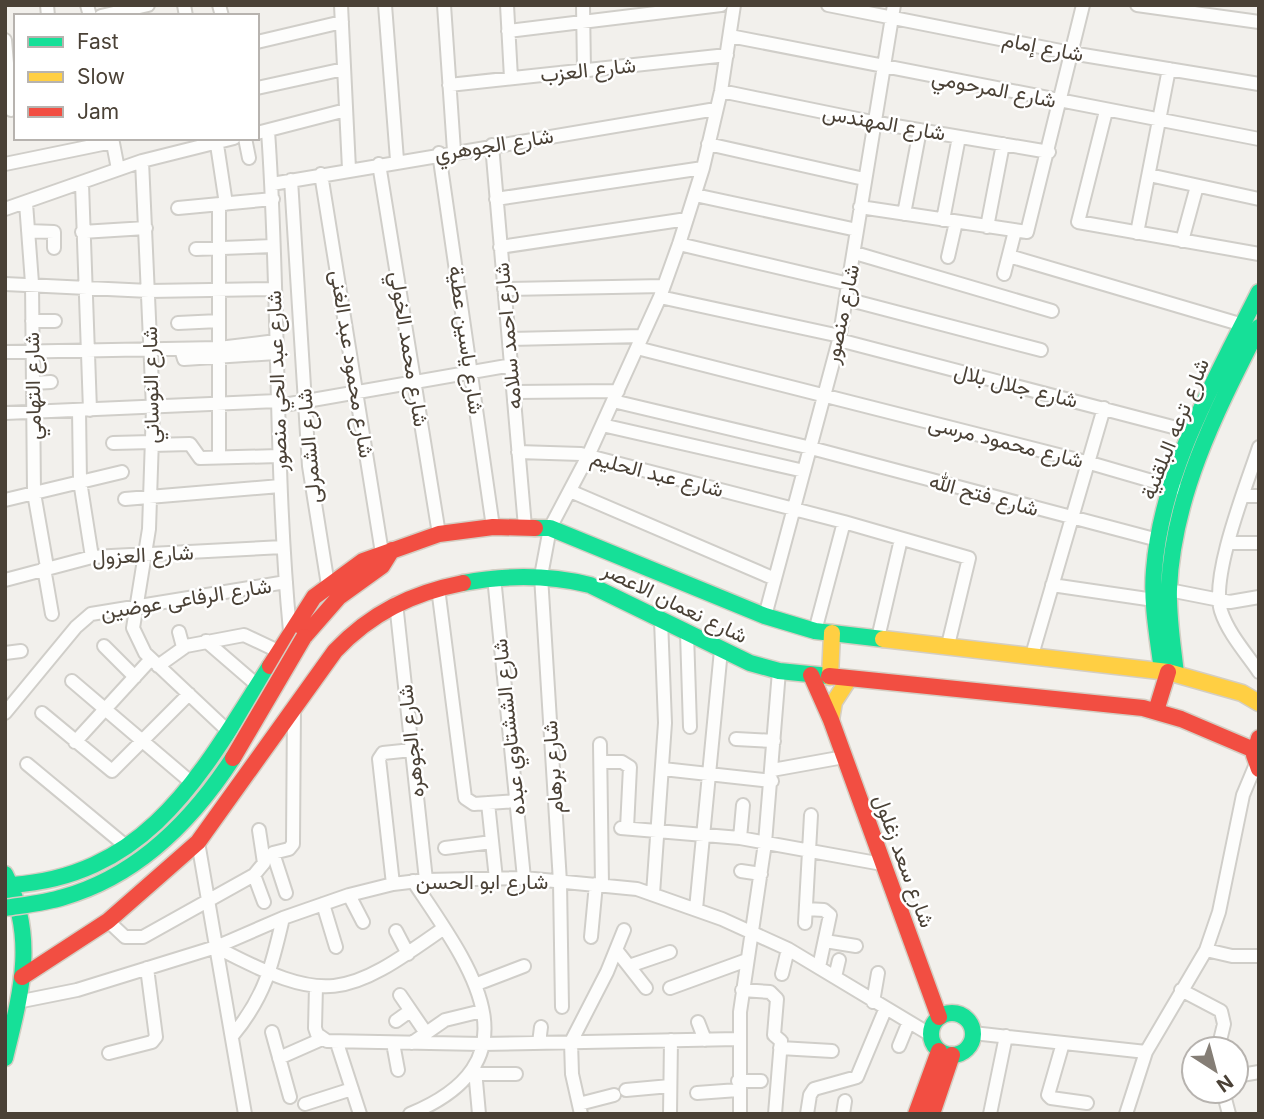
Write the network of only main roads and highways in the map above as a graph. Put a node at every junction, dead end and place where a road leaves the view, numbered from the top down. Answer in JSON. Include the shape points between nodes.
{"nodes":[{"id":1,"x":1259,"y":292,"type":"edge"},
{"id":2,"x":1251,"y":326,"type":"edge"},
{"id":3,"x":1246,"y":348,"type":"edge"},
{"id":4,"x":1222,"y":386,"type":"junction"},
{"id":5,"x":1179,"y":489,"type":"junction"},
{"id":6,"x":387,"y":552,"type":"junction"},
{"id":7,"x":824,"y":632,"type":"junction"},
{"id":8,"x":297,"y":634,"type":"junction"},
{"id":9,"x":1169,"y":673,"type":"junction"},
{"id":10,"x":811,"y":675,"type":"junction"},
{"id":11,"x":830,"y":677,"type":"junction"},
{"id":12,"x":849,"y":679,"type":"junction"},
{"id":13,"x":1259,"y":703,"type":"edge"},
{"id":14,"x":1156,"y":710,"type":"junction"},
{"id":15,"x":831,"y":720,"type":"junction"},
{"id":16,"x":1257,"y":755,"type":"edge"},
{"id":17,"x":9,"y":879,"type":"edge"},
{"id":18,"x":5,"y":908,"type":"edge"},
{"id":19,"x":22,"y":977,"type":"junction"},
{"id":20,"x":939,"y":1017,"type":"junction"},
{"id":21,"x":946,"y":1053,"type":"junction"},
{"id":22,"x":5,"y":1058,"type":"edge"},
{"id":23,"x":916,"y":1114,"type":"edge"},
{"id":24,"x":932,"y":1114,"type":"edge"}],
"edges":[{"from":1,"to":2,"type":"main road","name":"شارع ترعه البلقنية"},
{"from":2,"to":3,"type":"main road","name":"شارع ترعه البلقنية"},
{"from":3,"to":4,"type":"main road","name":"شارع ترعه البلقنية"},
{"from":4,"to":5,"type":"main road","name":"شارع ترعه البلقنية"},
{"from":4,"to":5,"type":"main road","name":"شارع ترعه البلقنية","via":[[1192,432]]},
{"from":5,"to":9,"type":"main road","name":"شارع ترعه البلقنية","via":[[1169,590]]},
{"from":5,"to":9,"type":"main road","name":"شارع ترعه البلقنية","via":[[1158,540],[1154,600]]},
{"from":6,"to":7,"type":"main road","name":"شارع نعمان الاعصر","via":[[439,534],[493,527],[550,528],[765,617]]},
{"from":6,"to":8,"type":"main road","via":[[382,566]]},
{"from":6,"to":8,"type":"main road","name":"شارع نعمان الاعصر","via":[[354,566],[314,597]]},
{"from":7,"to":9,"type":"main road","name":"شارع نعمان الاعصر"},
{"from":7,"to":11,"type":"main road"},
{"from":8,"to":17,"type":"main road","name":"شارع نعمان الاعصر","via":[[278,651],[229,732],[166,815],[103,861],[57,879]]},
{"from":8,"to":18,"type":"main road","bridge":true,"via":[[217,785],[177,831],[134,866],[97,885]]},
{"from":9,"to":13,"type":"main road","name":"شارع نعمان الاعصر","via":[[1242,693]]},
{"from":9,"to":14,"type":"main road"},
{"from":10,"to":11,"type":"main road","name":"شارع نعمان الاعصر"},
{"from":10,"to":15,"type":"main road","name":"شارع سعد زغلول"},
{"from":10,"to":19,"type":"main road","name":"شارع نعمان الاعصر","via":[[750,663],[590,585],[541,576],[494,576],[396,603],[355,630],[335,651],[198,842],[108,922]]},
{"from":11,"to":12,"type":"main road","name":"شارع نعمان الاعصر"},
{"from":12,"to":14,"type":"main road","name":"شارع نعمان الاعصر"},
{"from":12,"to":15,"type":"main road","via":[[834,702]]},
{"from":14,"to":16,"type":"main road","name":"شارع نعمان الاعصر"},
{"from":15,"to":20,"type":"main road","name":"شارع سعد زغلول"},
{"from":17,"to":19,"type":"main road","via":[[25,930]]},
{"from":19,"to":22,"type":"main road"},
{"from":20,"to":21,"type":"main road","via":[[930,1035]]},
{"from":20,"to":21,"type":"main road","via":[[958,1013],[973,1032],[965,1051]]},
{"from":21,"to":23,"type":"main road"},
{"from":21,"to":24,"type":"main road"}]}
